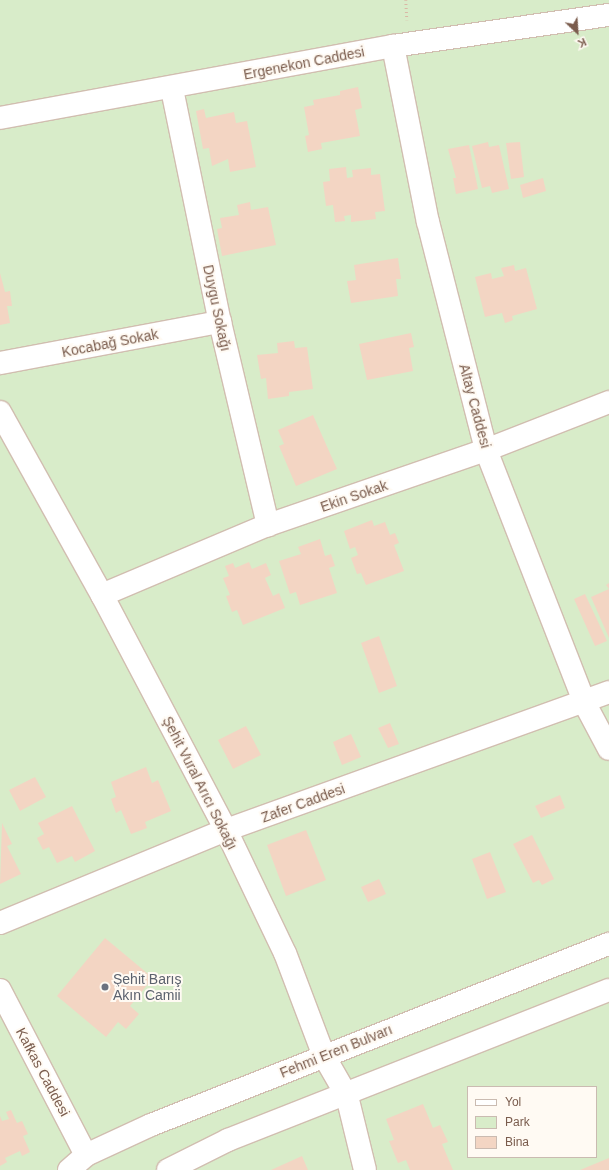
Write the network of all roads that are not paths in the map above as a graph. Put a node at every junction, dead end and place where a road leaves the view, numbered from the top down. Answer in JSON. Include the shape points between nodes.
{"nodes":[{"id":1,"x":609,"y":15,"type":"edge"},
{"id":2,"x":393,"y":46,"type":"junction"},
{"id":3,"x":172,"y":88,"type":"junction"},
{"id":4,"x":0,"y":118,"type":"edge"},
{"id":5,"x":220,"y":322,"type":"junction"},
{"id":6,"x":0,"y":363,"type":"edge"},
{"id":7,"x":609,"y":402,"type":"edge"},
{"id":8,"x":0,"y":412,"type":"edge"},
{"id":9,"x":486,"y":450,"type":"junction"},
{"id":10,"x":268,"y":526,"type":"junction"},
{"id":11,"x":102,"y":595,"type":"junction"},
{"id":12,"x":609,"y":692,"type":"edge"},
{"id":13,"x":584,"y":702,"type":"junction"},
{"id":14,"x":609,"y":749,"type":"edge"},
{"id":15,"x":226,"y":830,"type":"junction"},
{"id":16,"x":0,"y":923,"type":"edge"},
{"id":17,"x":609,"y":944,"type":"edge"},
{"id":18,"x":0,"y":990,"type":"edge"},
{"id":19,"x":609,"y":990,"type":"edge"},
{"id":20,"x":324,"y":1056,"type":"junction"},
{"id":21,"x":346,"y":1096,"type":"junction"},
{"id":22,"x":86,"y":1155,"type":"junction"},
{"id":23,"x":69,"y":1170,"type":"edge"},
{"id":24,"x":168,"y":1170,"type":"edge"},
{"id":25,"x":365,"y":1170,"type":"edge"}],
"edges":[{"from":1,"to":2,"type":"street","name":"Ergenekon Caddesi"},
{"from":2,"to":3,"type":"street","name":"Ergenekon Caddesi"},
{"from":2,"to":9,"type":"street","name":"Altay Caddesi","via":[[428,222]]},
{"from":3,"to":4,"type":"street","name":"Ergenekon Caddesi"},
{"from":3,"to":5,"type":"street","name":"Duygu Sokağı"},
{"from":5,"to":6,"type":"street","name":"Kocabağ Sokak"},
{"from":5,"to":10,"type":"street","name":"Duygu Sokağı"},
{"from":7,"to":9,"type":"street","name":"Ekin Sokak"},
{"from":8,"to":11,"type":"street","name":"Şehit Vural Arıcı Sokağı"},
{"from":9,"to":10,"type":"street","name":"Ekin Sokak"},
{"from":9,"to":13,"type":"street","name":"Altay Caddesi"},
{"from":10,"to":11,"type":"street","name":"Ekin Sokak"},
{"from":11,"to":15,"type":"street","name":"Şehit Vural Arıcı Sokağı"},
{"from":12,"to":13,"type":"street","name":"Zafer Caddesi"},
{"from":13,"to":14,"type":"street","name":"Altay Caddesi"},
{"from":13,"to":15,"type":"street","name":"Zafer Caddesi"},
{"from":15,"to":16,"type":"street","name":"Zafer Caddesi"},
{"from":15,"to":20,"type":"street","name":"Şehit Vural Arıcı Sokağı","via":[[284,953]]},
{"from":17,"to":20,"type":"street","name":"Fehmi Eren Bulvarı"},
{"from":18,"to":22,"type":"street","name":"Kafkas Caddesi"},
{"from":19,"to":21,"type":"street"},
{"from":20,"to":21,"type":"street","name":"Şehit Vural Arıcı Sokağı"},
{"from":20,"to":22,"type":"street","name":"Fehmi Eren Bulvarı","via":[[151,1125]]},
{"from":21,"to":24,"type":"street","via":[[228,1140]]},
{"from":21,"to":25,"type":"street","name":"Şehit Vural Arıcı Sokağı"},
{"from":22,"to":23,"type":"street","name":"Fehmi Eren Bulvarı"}]}
